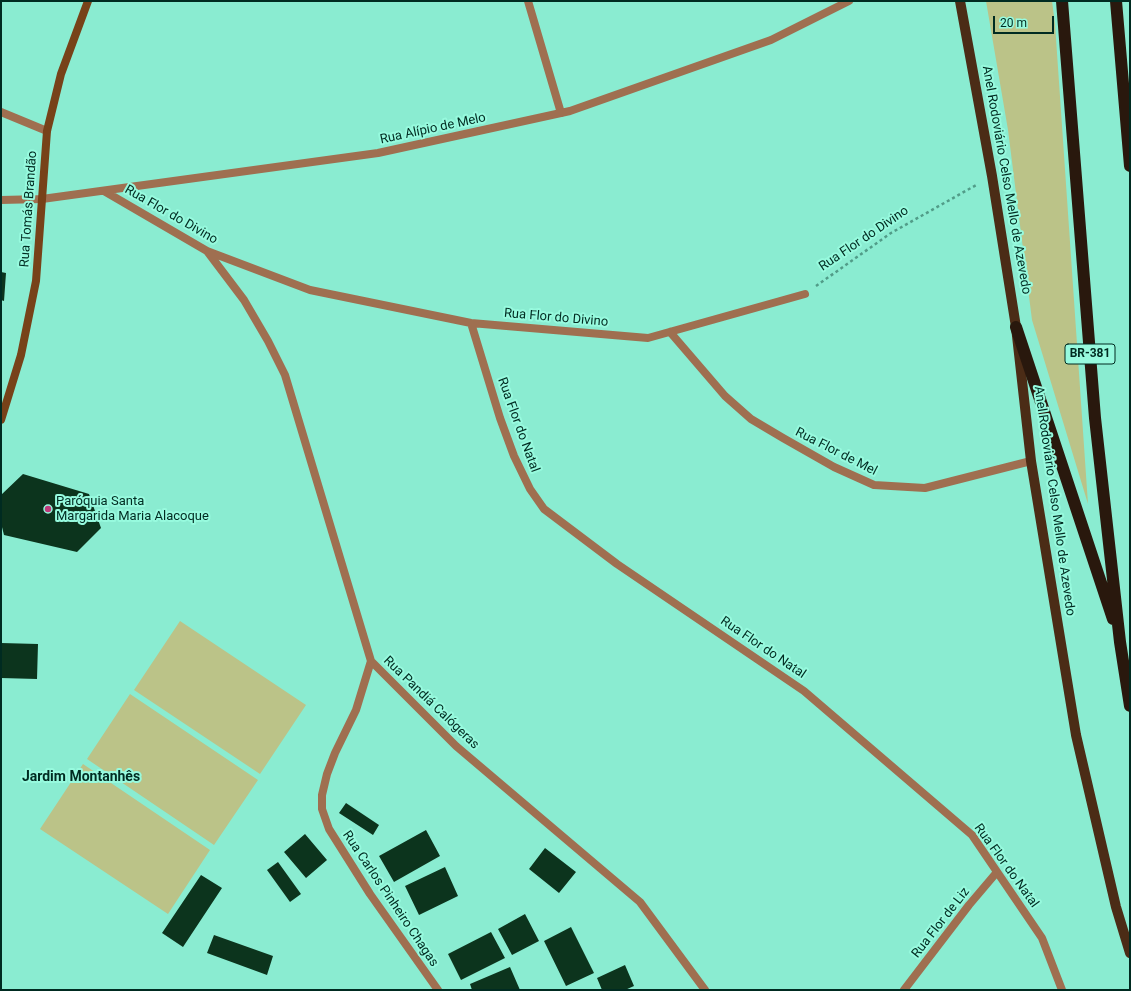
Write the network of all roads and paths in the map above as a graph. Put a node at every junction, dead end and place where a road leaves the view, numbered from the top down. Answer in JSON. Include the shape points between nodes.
{"nodes":[{"id":1,"x":88,"y":1,"type":"edge"},
{"id":2,"x":528,"y":1,"type":"edge"},
{"id":3,"x":849,"y":1,"type":"edge"},
{"id":4,"x":960,"y":1,"type":"edge"},
{"id":5,"x":1062,"y":1,"type":"edge"},
{"id":6,"x":1116,"y":1,"type":"edge"},
{"id":7,"x":1,"y":112,"type":"edge"},
{"id":8,"x":561,"y":113,"type":"junction"},
{"id":9,"x":47,"y":131,"type":"junction"},
{"id":10,"x":1130,"y":166,"type":"edge"},
{"id":11,"x":992,"y":176,"type":"junction"},
{"id":12,"x":104,"y":191,"type":"junction"},
{"id":13,"x":42,"y":199,"type":"junction"},
{"id":14,"x":1,"y":200,"type":"edge"},
{"id":15,"x":207,"y":251,"type":"junction"},
{"id":16,"x":805,"y":294,"type":"joint"},
{"id":17,"x":472,"y":323,"type":"junction"},
{"id":18,"x":1016,"y":327,"type":"junction"},
{"id":19,"x":670,"y":332,"type":"junction"},
{"id":20,"x":1,"y":420,"type":"edge"},
{"id":21,"x":1031,"y":461,"type":"junction"},
{"id":22,"x":1120,"y":642,"type":"junction"},
{"id":23,"x":371,"y":661,"type":"junction"},
{"id":24,"x":1130,"y":706,"type":"edge"},
{"id":25,"x":997,"y":872,"type":"junction"},
{"id":26,"x":1130,"y":953,"type":"edge"},
{"id":27,"x":438,"y":990,"type":"edge"},
{"id":28,"x":705,"y":990,"type":"edge"},
{"id":29,"x":904,"y":990,"type":"edge"},
{"id":30,"x":1062,"y":990,"type":"edge"}],
"edges":[{"from":1,"to":9,"type":"street","name":"Rua Tomás Brandão","via":[[61,74]]},
{"from":2,"to":8,"type":"street"},
{"from":3,"to":8,"type":"street","name":"Rua Alípio de Melo","via":[[771,40]]},
{"from":4,"to":11,"type":"main road","name":"Anel Rodoviário Celso Mello de Azevedo"},
{"from":5,"to":22,"type":"highway","number":"BR-381","via":[[1095,418]]},
{"from":6,"to":10,"type":"highway"},
{"from":7,"to":9,"type":"street"},
{"from":8,"to":12,"type":"street","name":"Rua Alípio de Melo","via":[[378,153]]},
{"from":9,"to":13,"type":"street","name":"Rua Tomás Brandão"},
{"from":11,"to":16,"type":"path","name":"Rua Flor do Divino","via":[[891,233]]},
{"from":11,"to":18,"type":"main road","name":"Anel Rodoviário Celso Mello de Azevedo"},
{"from":12,"to":13,"type":"street","name":"Rua Alípio de Melo"},
{"from":12,"to":15,"type":"street","name":"Rua Flor do Divino"},
{"from":13,"to":14,"type":"street","name":"Rua Alípio de Melo"},
{"from":13,"to":20,"type":"street","name":"Rua Tomás Brandão","via":[[36,281],[21,354]]},
{"from":15,"to":17,"type":"street","name":"Rua Flor do Divino","via":[[310,290]]},
{"from":15,"to":23,"type":"street","name":"Rua Pandiá Calógeras","via":[[244,300],[285,375]]},
{"from":16,"to":19,"type":"street","name":"Rua Flor do Divino"},
{"from":17,"to":19,"type":"street","name":"Rua Flor do Divino","via":[[648,338]]},
{"from":17,"to":25,"type":"street","name":"Rua Flor do Natal","via":[[514,456],[530,489],[544,509],[617,564],[804,691],[972,836]]},
{"from":18,"to":21,"type":"main road","name":"Anel Rodoviário Celso Mello de Azevedo"},
{"from":18,"to":22,"type":"highway"},
{"from":19,"to":21,"type":"street","name":"Rua Flor de Mel","via":[[725,396],[751,419],[834,467],[874,485],[925,488]]},
{"from":21,"to":26,"type":"main road","name":"Anel Rodoviário Celso Mello de Azevedo","via":[[1076,735],[1116,907]]},
{"from":22,"to":24,"type":"highway","number":"BR-381"},
{"from":23,"to":27,"type":"street","name":"Rua Carlos Pinheiro Chagas","via":[[356,710],[327,774],[322,809],[329,829],[370,894]]},
{"from":23,"to":28,"type":"street","name":"Rua Pandiá Calógeras","via":[[456,746],[640,902]]},
{"from":25,"to":29,"type":"street","name":"Rua Flor de Liz"},
{"from":25,"to":30,"type":"street","name":"Rua Flor do Natal","via":[[1042,938]]}]}
